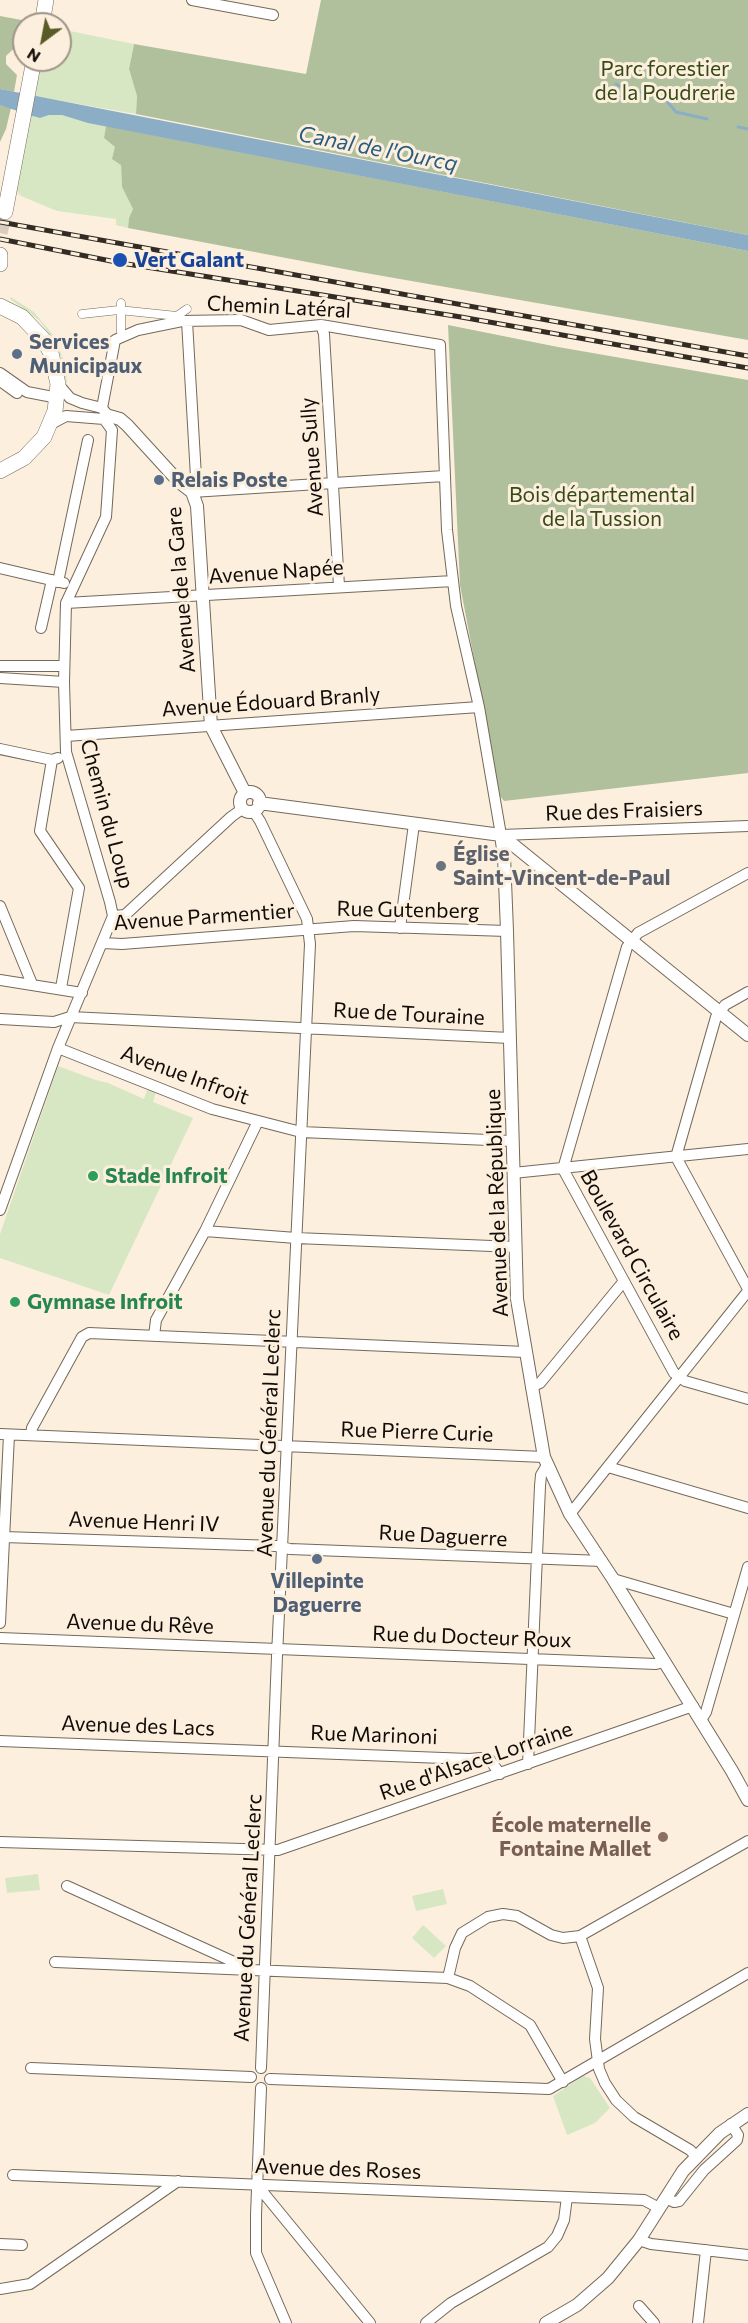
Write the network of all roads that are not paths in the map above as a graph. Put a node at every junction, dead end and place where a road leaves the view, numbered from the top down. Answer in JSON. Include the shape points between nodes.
{"nodes":[{"id":1,"x":192,"y":0,"type":"edge"},
{"id":2,"x":273,"y":15,"type":"dead end"},
{"id":3,"x":31,"y":72,"type":"edge"},
{"id":4,"x":4,"y":212,"type":"dead end"},
{"id":5,"x":0,"y":255,"type":"edge"},
{"id":6,"x":0,"y":264,"type":"edge"},
{"id":7,"x":0,"y":294,"type":"edge"},
{"id":8,"x":0,"y":306,"type":"edge"},
{"id":9,"x":120,"y":306,"type":"junction"},
{"id":10,"x":188,"y":309,"type":"dead end"},
{"id":11,"x":82,"y":314,"type":"dead end"},
{"id":12,"x":22,"y":317,"type":"junction"},
{"id":13,"x":180,"y":319,"type":"junction"},
{"id":14,"x":321,"y":326,"type":"junction"},
{"id":15,"x":121,"y":332,"type":"dead end"},
{"id":16,"x":0,"y":374,"type":"edge"},
{"id":17,"x":0,"y":381,"type":"edge"},
{"id":18,"x":58,"y":395,"type":"junction"},
{"id":19,"x":104,"y":414,"type":"junction"},
{"id":20,"x":51,"y":424,"type":"junction"},
{"id":21,"x":88,"y":440,"type":"dead end"},
{"id":22,"x":0,"y":471,"type":"edge"},
{"id":23,"x":444,"y":476,"type":"junction"},
{"id":24,"x":333,"y":483,"type":"junction"},
{"id":25,"x":192,"y":492,"type":"junction"},
{"id":26,"x":0,"y":568,"type":"edge"},
{"id":27,"x":55,"y":581,"type":"junction"},
{"id":28,"x":453,"y":581,"type":"junction"},
{"id":29,"x":339,"y":586,"type":"junction"},
{"id":30,"x":72,"y":588,"type":"junction"},
{"id":31,"x":202,"y":597,"type":"junction"},
{"id":32,"x":66,"y":603,"type":"junction"},
{"id":33,"x":41,"y":628,"type":"dead end"},
{"id":34,"x":0,"y":666,"type":"edge"},
{"id":35,"x":64,"y":666,"type":"junction"},
{"id":36,"x":0,"y":678,"type":"edge"},
{"id":37,"x":64,"y":682,"type":"junction"},
{"id":38,"x":479,"y":707,"type":"junction"},
{"id":39,"x":212,"y":726,"type":"junction"},
{"id":40,"x":66,"y":736,"type":"junction"},
{"id":41,"x":0,"y":749,"type":"edge"},
{"id":42,"x":68,"y":756,"type":"junction"},
{"id":43,"x":52,"y":760,"type":"junction"},
{"id":44,"x":252,"y":808,"type":"junction"},
{"id":45,"x":414,"y":824,"type":"junction"},
{"id":46,"x":748,"y":826,"type":"edge"},
{"id":47,"x":501,"y":835,"type":"junction"},
{"id":48,"x":528,"y":857,"type":"junction"},
{"id":49,"x":505,"y":863,"type":"junction"},
{"id":50,"x":748,"y":873,"type":"edge"},
{"id":51,"x":0,"y":906,"type":"edge"},
{"id":52,"x":113,"y":916,"type":"junction"},
{"id":53,"x":400,"y":928,"type":"junction"},
{"id":54,"x":308,"y":929,"type":"junction"},
{"id":55,"x":507,"y":931,"type":"junction"},
{"id":56,"x":632,"y":941,"type":"junction"},
{"id":57,"x":103,"y":943,"type":"junction"},
{"id":58,"x":0,"y":980,"type":"edge"},
{"id":59,"x":32,"y":984,"type":"junction"},
{"id":60,"x":61,"y":988,"type":"junction"},
{"id":61,"x":748,"y":992,"type":"edge"},
{"id":62,"x":82,"y":993,"type":"junction"},
{"id":63,"x":719,"y":1011,"type":"junction"},
{"id":64,"x":70,"y":1017,"type":"junction"},
{"id":65,"x":0,"y":1019,"type":"edge"},
{"id":66,"x":306,"y":1029,"type":"junction"},
{"id":67,"x":748,"y":1035,"type":"edge"},
{"id":68,"x":510,"y":1038,"type":"junction"},
{"id":69,"x":58,"y":1048,"type":"junction"},
{"id":70,"x":258,"y":1121,"type":"junction"},
{"id":71,"x":301,"y":1132,"type":"junction"},
{"id":72,"x":512,"y":1141,"type":"junction"},
{"id":73,"x":748,"y":1149,"type":"edge"},
{"id":74,"x":676,"y":1157,"type":"junction"},
{"id":75,"x":563,"y":1169,"type":"junction"},
{"id":76,"x":513,"y":1173,"type":"junction"},
{"id":77,"x":0,"y":1210,"type":"edge"},
{"id":78,"x":205,"y":1231,"type":"junction"},
{"id":79,"x":296,"y":1238,"type":"junction"},
{"id":80,"x":516,"y":1247,"type":"junction"},
{"id":81,"x":624,"y":1281,"type":"junction"},
{"id":82,"x":748,"y":1290,"type":"edge"},
{"id":83,"x":154,"y":1336,"type":"junction"},
{"id":84,"x":292,"y":1342,"type":"junction"},
{"id":85,"x":525,"y":1352,"type":"junction"},
{"id":86,"x":679,"y":1377,"type":"junction"},
{"id":87,"x":531,"y":1386,"type":"junction"},
{"id":88,"x":748,"y":1399,"type":"edge"},
{"id":89,"x":4,"y":1434,"type":"edge"},
{"id":90,"x":31,"y":1435,"type":"junction"},
{"id":91,"x":288,"y":1446,"type":"junction"},
{"id":92,"x":545,"y":1461,"type":"junction"},
{"id":93,"x":608,"y":1467,"type":"junction"},
{"id":94,"x":748,"y":1508,"type":"edge"},
{"id":95,"x":570,"y":1514,"type":"junction"},
{"id":96,"x":4,"y":1537,"type":"junction"},
{"id":97,"x":284,"y":1547,"type":"junction"},
{"id":98,"x":537,"y":1560,"type":"junction"},
{"id":99,"x":602,"y":1561,"type":"junction"},
{"id":100,"x":748,"y":1567,"type":"edge"},
{"id":101,"x":614,"y":1579,"type":"junction"},
{"id":102,"x":734,"y":1614,"type":"junction"},
{"id":103,"x":0,"y":1623,"type":"edge"},
{"id":104,"x":0,"y":1638,"type":"edge"},
{"id":105,"x":278,"y":1649,"type":"junction"},
{"id":106,"x":532,"y":1659,"type":"junction"},
{"id":107,"x":664,"y":1662,"type":"junction"},
{"id":108,"x":693,"y":1706,"type":"junction"},
{"id":109,"x":701,"y":1720,"type":"junction"},
{"id":110,"x":0,"y":1741,"type":"edge"},
{"id":111,"x":275,"y":1751,"type":"junction"},
{"id":112,"x":528,"y":1764,"type":"junction"},
{"id":113,"x":500,"y":1774,"type":"junction"},
{"id":114,"x":748,"y":1800,"type":"edge"},
{"id":115,"x":748,"y":1841,"type":"edge"},
{"id":116,"x":0,"y":1842,"type":"edge"},
{"id":117,"x":271,"y":1851,"type":"junction"},
{"id":118,"x":67,"y":1886,"type":"dead end"},
{"id":119,"x":580,"y":1936,"type":"junction"},
{"id":120,"x":55,"y":1962,"type":"dead end"},
{"id":121,"x":248,"y":1969,"type":"junction"},
{"id":122,"x":266,"y":1972,"type":"junction"},
{"id":123,"x":748,"y":1973,"type":"edge"},
{"id":124,"x":448,"y":1978,"type":"junction"},
{"id":125,"x":597,"y":2059,"type":"junction"},
{"id":126,"x":30,"y":2068,"type":"dead end"},
{"id":127,"x":261,"y":2068,"type":"junction"},
{"id":128,"x":251,"y":2077,"type":"junction"},
{"id":129,"x":270,"y":2079,"type":"junction"},
{"id":130,"x":563,"y":2082,"type":"junction"},
{"id":131,"x":261,"y":2088,"type":"junction"},
{"id":132,"x":748,"y":2114,"type":"edge"},
{"id":133,"x":732,"y":2124,"type":"junction"},
{"id":134,"x":696,"y":2156,"type":"junction"},
{"id":135,"x":13,"y":2175,"type":"dead end"},
{"id":136,"x":178,"y":2181,"type":"junction"},
{"id":137,"x":257,"y":2185,"type":"junction"},
{"id":138,"x":567,"y":2197,"type":"junction"},
{"id":139,"x":662,"y":2203,"type":"junction"},
{"id":140,"x":639,"y":2240,"type":"junction"},
{"id":141,"x":0,"y":2244,"type":"edge"},
{"id":142,"x":22,"y":2245,"type":"dead end"},
{"id":143,"x":706,"y":2250,"type":"junction"},
{"id":144,"x":748,"y":2255,"type":"edge"},
{"id":145,"x":0,"y":2289,"type":"edge"},
{"id":146,"x":639,"y":2306,"type":"dead end"},
{"id":147,"x":559,"y":2320,"type":"edge"},
{"id":148,"x":286,"y":2323,"type":"edge"},
{"id":149,"x":370,"y":2323,"type":"edge"},
{"id":150,"x":426,"y":2323,"type":"edge"},
{"id":151,"x":546,"y":2323,"type":"edge"},
{"id":152,"x":654,"y":2323,"type":"edge"},
{"id":153,"x":698,"y":2323,"type":"edge"}],
"edges":[{"from":1,"to":2,"type":"street"},
{"from":3,"to":4,"type":"main road"},
{"from":5,"to":6,"type":"main road"},
{"from":7,"to":12,"type":"main road"},
{"from":8,"to":12,"type":"main road"},
{"from":9,"to":11,"type":"street"},
{"from":9,"to":13,"type":"street"},
{"from":9,"to":15,"type":"street"},
{"from":10,"to":13,"type":"street"},
{"from":12,"to":18,"type":"main road","via":[[47,346],[56,368]]},
{"from":13,"to":14,"type":"street","name":"Chemin Latéral","via":[[241,320],[269,330]]},
{"from":13,"to":19,"type":"street","name":"Chemin Latéral","via":[[115,340]]},
{"from":13,"to":25,"type":"street","via":[[196,477]]},
{"from":14,"to":23,"type":"street","name":"Chemin Latéral","via":[[440,345]]},
{"from":14,"to":24,"type":"street","name":"Avenue Sully"},
{"from":16,"to":18,"type":"street","via":[[27,392]]},
{"from":17,"to":18,"type":"street","via":[[25,398]]},
{"from":18,"to":19,"type":"street"},
{"from":18,"to":20,"type":"main road"},
{"from":19,"to":20,"type":"street","via":[[66,416]]},
{"from":19,"to":25,"type":"street","name":"Avenue de la Gare","via":[[127,425]]},
{"from":19,"to":30,"type":"street","name":"Chemin du Loup","via":[[112,430],[106,517]]},
{"from":20,"to":22,"type":"main road","via":[[35,448]]},
{"from":21,"to":27,"type":"street"},
{"from":23,"to":24,"type":"street"},
{"from":23,"to":28,"type":"street"},
{"from":24,"to":25,"type":"street"},
{"from":24,"to":29,"type":"street","name":"Avenue Sully"},
{"from":25,"to":31,"type":"street","name":"Avenue de la Gare","via":[[197,506]]},
{"from":26,"to":27,"type":"street"},
{"from":27,"to":30,"type":"street"},
{"from":27,"to":33,"type":"street"},
{"from":28,"to":29,"type":"street","name":"Avenue Napée"},
{"from":28,"to":38,"type":"street"},
{"from":29,"to":31,"type":"street","name":"Avenue Napée"},
{"from":30,"to":32,"type":"street","name":"Chemin du Loup"},
{"from":31,"to":32,"type":"street","name":"Avenue Napée"},
{"from":31,"to":39,"type":"street","name":"Avenue de la Gare"},
{"from":32,"to":35,"type":"street","name":"Chemin du Loup"},
{"from":34,"to":35,"type":"street"},
{"from":35,"to":37,"type":"street","name":"Chemin du Loup"},
{"from":36,"to":37,"type":"street"},
{"from":37,"to":40,"type":"street","name":"Chemin du Loup"},
{"from":38,"to":39,"type":"street","name":"Avenue Édouard Branly"},
{"from":38,"to":47,"type":"street"},
{"from":39,"to":40,"type":"street","name":"Avenue Édouard Branly"},
{"from":39,"to":44,"type":"street","name":"Avenue de la Gare","via":[[245,793],[255,794]]},
{"from":40,"to":42,"type":"street","name":"Chemin du Loup"},
{"from":41,"to":43,"type":"street"},
{"from":42,"to":43,"type":"street"},
{"from":42,"to":52,"type":"street","name":"Chemin du Loup"},
{"from":43,"to":60,"type":"street","via":[[40,831],[79,888]]},
{"from":44,"to":45,"type":"street"},
{"from":44,"to":52,"type":"street","via":[[231,817],[125,915]]},
{"from":44,"to":54,"type":"street","name":"Avenue du Général Leclerc"},
{"from":45,"to":47,"type":"street"},
{"from":45,"to":53,"type":"street"},
{"from":46,"to":47,"type":"street","name":"Rue des Fraisiers"},
{"from":47,"to":48,"type":"street"},
{"from":47,"to":49,"type":"street","name":"Avenue de la République"},
{"from":48,"to":49,"type":"street"},
{"from":48,"to":56,"type":"street"},
{"from":49,"to":55,"type":"street","name":"Avenue de la République"},
{"from":50,"to":56,"type":"street","via":[[638,933]]},
{"from":51,"to":59,"type":"street"},
{"from":52,"to":57,"type":"street","name":"Chemin du Loup"},
{"from":53,"to":54,"type":"street","name":"Rue Gutenberg"},
{"from":53,"to":55,"type":"street","name":"Rue Gutenberg"},
{"from":54,"to":57,"type":"street","name":"Avenue Parmentier"},
{"from":54,"to":66,"type":"street","name":"Avenue du Général Leclerc"},
{"from":55,"to":68,"type":"street","name":"Avenue de la République"},
{"from":56,"to":63,"type":"street"},
{"from":56,"to":75,"type":"street","name":"Boulevard Circulaire","via":[[627,947]]},
{"from":57,"to":62,"type":"street","name":"Chemin du Loup"},
{"from":58,"to":59,"type":"street"},
{"from":59,"to":60,"type":"street"},
{"from":60,"to":62,"type":"street"},
{"from":61,"to":63,"type":"street"},
{"from":62,"to":64,"type":"street","name":"Chemin du Loup"},
{"from":63,"to":67,"type":"street"},
{"from":63,"to":74,"type":"street"},
{"from":64,"to":65,"type":"street","name":"Rue de Touraine","via":[[54,1022]]},
{"from":64,"to":66,"type":"street","name":"Rue de Touraine"},
{"from":64,"to":69,"type":"street","name":"Chemin du Loup"},
{"from":66,"to":68,"type":"street","name":"Rue de Touraine"},
{"from":66,"to":71,"type":"street","name":"Avenue du Général Leclerc"},
{"from":68,"to":72,"type":"street","name":"Avenue de la République"},
{"from":69,"to":70,"type":"street","name":"Avenue Infroit","via":[[212,1109]]},
{"from":69,"to":77,"type":"street","name":"Chemin du Loup"},
{"from":70,"to":71,"type":"street","name":"Avenue Infroit"},
{"from":70,"to":78,"type":"street"},
{"from":71,"to":72,"type":"street","name":"Avenue Infroit"},
{"from":71,"to":79,"type":"street","name":"Avenue du Général Leclerc"},
{"from":72,"to":76,"type":"street","name":"Avenue de la République"},
{"from":73,"to":74,"type":"street"},
{"from":74,"to":75,"type":"street"},
{"from":74,"to":82,"type":"street"},
{"from":75,"to":76,"type":"street"},
{"from":75,"to":81,"type":"street","name":"Boulevard Circulaire"},
{"from":76,"to":80,"type":"street","name":"Avenue de la République"},
{"from":78,"to":79,"type":"street"},
{"from":78,"to":83,"type":"street","via":[[156,1320]]},
{"from":79,"to":80,"type":"street"},
{"from":79,"to":84,"type":"street","name":"Avenue du Général Leclerc"},
{"from":80,"to":85,"type":"street","name":"Avenue de la République","via":[[517,1299]]},
{"from":81,"to":86,"type":"street","name":"Boulevard Circulaire"},
{"from":81,"to":87,"type":"street","via":[[540,1383]]},
{"from":82,"to":86,"type":"street"},
{"from":83,"to":84,"type":"street"},
{"from":83,"to":90,"type":"street","via":[[89,1333],[82,1337]]},
{"from":84,"to":85,"type":"street"},
{"from":84,"to":91,"type":"street","name":"Avenue du Général Leclerc"},
{"from":85,"to":87,"type":"street","name":"Avenue de la République"},
{"from":86,"to":88,"type":"street"},
{"from":86,"to":93,"type":"street"},
{"from":87,"to":92,"type":"street","name":"Avenue de la République"},
{"from":89,"to":90,"type":"street","name":"Rue Pierre Curie"},
{"from":89,"to":96,"type":"street"},
{"from":90,"to":91,"type":"street","name":"Rue Pierre Curie"},
{"from":91,"to":92,"type":"street","name":"Rue Pierre Curie"},
{"from":91,"to":97,"type":"street","name":"Avenue du Général Leclerc"},
{"from":92,"to":95,"type":"street","name":"Avenue de la République"},
{"from":92,"to":98,"type":"street"},
{"from":93,"to":94,"type":"street"},
{"from":93,"to":95,"type":"street"},
{"from":95,"to":99,"type":"street","name":"Avenue de la République"},
{"from":96,"to":97,"type":"street","name":"Avenue Henri IV"},
{"from":96,"to":103,"type":"street"},
{"from":97,"to":98,"type":"street","name":"Rue Daguerre"},
{"from":97,"to":105,"type":"street","name":"Avenue du Général Leclerc"},
{"from":98,"to":99,"type":"street","name":"Rue Daguerre"},
{"from":98,"to":106,"type":"street"},
{"from":99,"to":101,"type":"street","name":"Avenue de la République"},
{"from":100,"to":102,"type":"street"},
{"from":101,"to":102,"type":"street"},
{"from":101,"to":107,"type":"street","name":"Avenue de la République"},
{"from":102,"to":109,"type":"street"},
{"from":104,"to":105,"type":"street","name":"Avenue du Rêve"},
{"from":105,"to":106,"type":"street","name":"Rue du Docteur Roux"},
{"from":105,"to":111,"type":"street","name":"Avenue du Général Leclerc"},
{"from":106,"to":107,"type":"street","name":"Rue du Docteur Roux"},
{"from":106,"to":112,"type":"street"},
{"from":107,"to":108,"type":"street","name":"Avenue de la République"},
{"from":108,"to":109,"type":"street","name":"Avenue de la République"},
{"from":108,"to":112,"type":"street","name":"Rue d'Alsace Lorraine"},
{"from":109,"to":114,"type":"street","name":"Avenue de la République"},
{"from":110,"to":111,"type":"street","name":"Avenue des Lacs"},
{"from":111,"to":113,"type":"street","name":"Rue Marinoni","via":[[481,1758],[490,1760]]},
{"from":111,"to":117,"type":"street","name":"Avenue du Général Leclerc"},
{"from":112,"to":113,"type":"street","name":"Rue d'Alsace Lorraine"},
{"from":113,"to":117,"type":"street","name":"Rue d'Alsace Lorraine"},
{"from":115,"to":119,"type":"street"},
{"from":116,"to":117,"type":"street"},
{"from":117,"to":122,"type":"street","name":"Avenue du Général Leclerc"},
{"from":118,"to":121,"type":"street"},
{"from":119,"to":124,"type":"street","via":[[551,1935],[517,1916],[488,1917],[462,1933]]},
{"from":119,"to":125,"type":"street","via":[[598,1988]]},
{"from":120,"to":121,"type":"street"},
{"from":121,"to":122,"type":"street"},
{"from":122,"to":124,"type":"street"},
{"from":122,"to":127,"type":"street","name":"Avenue du Général Leclerc"},
{"from":123,"to":125,"type":"street"},
{"from":124,"to":130,"type":"street","via":[[470,1986],[530,2025]]},
{"from":125,"to":130,"type":"street"},
{"from":125,"to":134,"type":"street","via":[[600,2074],[623,2108]]},
{"from":126,"to":128,"type":"street"},
{"from":127,"to":128,"type":"street","via":[[253,2071]]},
{"from":127,"to":129,"type":"street","via":[[269,2073]]},
{"from":128,"to":131,"type":"street","via":[[255,2086]]},
{"from":129,"to":130,"type":"street","via":[[547,2089]]},
{"from":129,"to":131,"type":"street"},
{"from":131,"to":137,"type":"street"},
{"from":132,"to":133,"type":"street"},
{"from":133,"to":134,"type":"street"},
{"from":133,"to":139,"type":"street","via":[[737,2140],[704,2170],[679,2201]]},
{"from":134,"to":139,"type":"street"},
{"from":135,"to":136,"type":"street","name":"Avenue des Roses"},
{"from":136,"to":137,"type":"street","name":"Avenue des Roses"},
{"from":136,"to":145,"type":"street","via":[[30,2284]]},
{"from":137,"to":138,"type":"street","name":"Avenue des Roses"},
{"from":137,"to":148,"type":"street","via":[[256,2253]]},
{"from":137,"to":149,"type":"street"},
{"from":138,"to":139,"type":"street","name":"Avenue des Roses"},
{"from":138,"to":150,"type":"street","via":[[564,2220],[548,2247],[451,2303]]},
{"from":139,"to":140,"type":"street"},
{"from":140,"to":143,"type":"street"},
{"from":140,"to":147,"type":"street","via":[[608,2278]]},
{"from":141,"to":142,"type":"street"},
{"from":143,"to":144,"type":"street"},
{"from":143,"to":153,"type":"street"},
{"from":146,"to":152,"type":"street"},
{"from":147,"to":151,"type":"street"}]}
